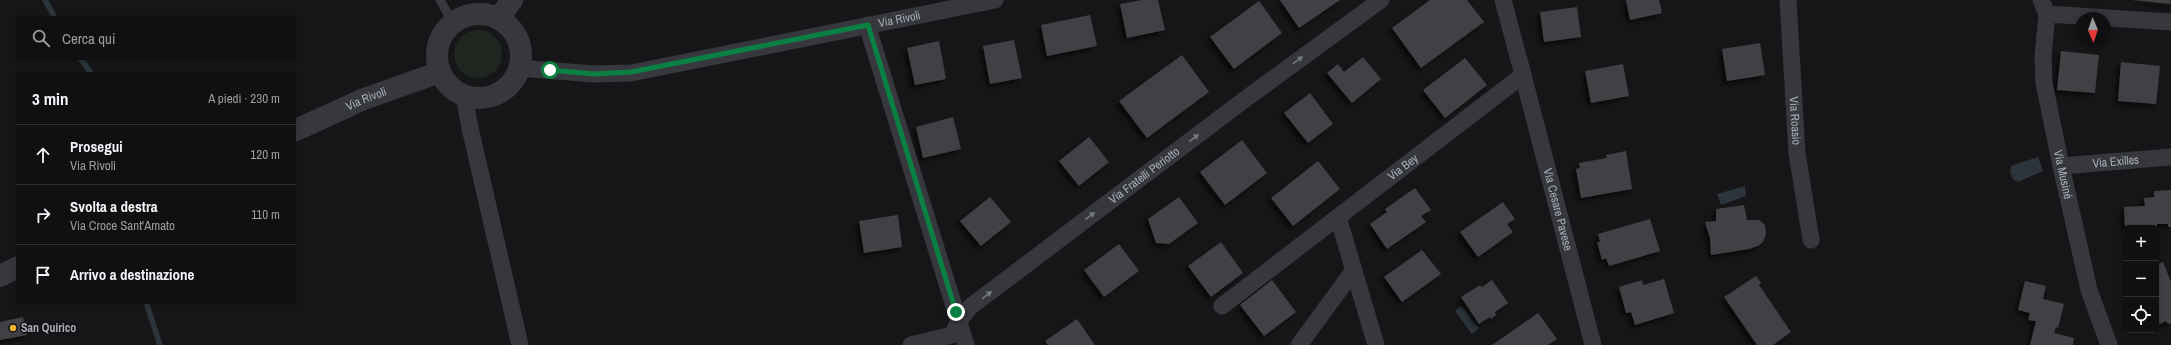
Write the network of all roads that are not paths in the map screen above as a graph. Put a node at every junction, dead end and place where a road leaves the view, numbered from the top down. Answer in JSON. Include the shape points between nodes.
{"nodes":[{"id":1,"x":440,"y":0,"type":"edge"},
{"id":2,"x":512,"y":0,"type":"edge"},
{"id":3,"x":995,"y":0,"type":"edge"},
{"id":4,"x":1381,"y":0,"type":"edge"},
{"id":5,"x":1504,"y":0,"type":"edge"},
{"id":6,"x":1788,"y":0,"type":"edge"},
{"id":7,"x":2044,"y":7,"type":"edge"},
{"id":8,"x":498,"y":19,"type":"junction"},
{"id":9,"x":2171,"y":22,"type":"edge"},
{"id":10,"x":453,"y":23,"type":"junction"},
{"id":11,"x":868,"y":25,"type":"junction"},
{"id":12,"x":519,"y":68,"type":"junction"},
{"id":13,"x":440,"y":72,"type":"junction"},
{"id":14,"x":1523,"y":75,"type":"junction"},
{"id":15,"x":464,"y":95,"type":"junction"},
{"id":16,"x":296,"y":130,"type":"edge"},
{"id":17,"x":2171,"y":157,"type":"edge"},
{"id":18,"x":2060,"y":166,"type":"junction"},
{"id":19,"x":1338,"y":217,"type":"junction"},
{"id":20,"x":1810,"y":240,"type":"dead end"},
{"id":21,"x":16,"y":268,"type":"edge"},
{"id":22,"x":1354,"y":270,"type":"junction"},
{"id":23,"x":0,"y":276,"type":"edge"},
{"id":24,"x":1222,"y":306,"type":"dead end"},
{"id":25,"x":959,"y":321,"type":"junction"},
{"id":26,"x":2111,"y":343,"type":"edge"},
{"id":27,"x":520,"y":345,"type":"edge"},
{"id":28,"x":911,"y":345,"type":"edge"},
{"id":29,"x":966,"y":345,"type":"edge"},
{"id":30,"x":1299,"y":345,"type":"edge"},
{"id":31,"x":1376,"y":345,"type":"edge"},
{"id":32,"x":1594,"y":345,"type":"edge"}],
"edges":[{"from":1,"to":10,"type":"lane"},
{"from":2,"to":8,"type":"street"},
{"from":3,"to":11,"type":"street","name":"Via Rivoli"},
{"from":25,"to":4,"type":"street","name":"Via Fratelli Periotto","one_way":true,"via":[[970,307]]},
{"from":5,"to":14,"type":"street"},
{"from":6,"to":20,"type":"street","name":"Via Roasio","via":[[1796,153]]},
{"from":7,"to":9,"type":"street"},
{"from":7,"to":18,"type":"street","name":"Via Musiné","via":[[2044,83]]},
{"from":8,"to":10,"type":"street","via":[[475,14]]},
{"from":8,"to":12,"type":"street","via":[[508,25],[520,45]]},
{"from":10,"to":13,"type":"street","via":[[445,31],[439,45],[437,61]]},
{"from":11,"to":12,"type":"street","name":"Via Rivoli","via":[[631,72],[594,74]]},
{"from":11,"to":25,"type":"street"},
{"from":12,"to":15,"type":"street","via":[[508,85],[491,96],[478,98]]},
{"from":13,"to":15,"type":"street","via":[[454,90]]},
{"from":13,"to":16,"type":"street","name":"Via Rivoli","via":[[364,100]]},
{"from":14,"to":19,"type":"street","name":"Via Bey"},
{"from":14,"to":32,"type":"street","name":"Via Cesare Pavese"},
{"from":15,"to":27,"type":"street"},
{"from":17,"to":18,"type":"street","name":"Via Exilles"},
{"from":18,"to":26,"type":"street","name":"Via Musiné","via":[[2089,290]]},
{"from":19,"to":22,"type":"street"},
{"from":19,"to":24,"type":"street","name":"Via Bey"},
{"from":21,"to":23,"type":"street"},
{"from":22,"to":30,"type":"street"},
{"from":22,"to":31,"type":"street"},
{"from":25,"to":28,"type":"street","name":"Via Fratelli Periotto","via":[[949,337]]},
{"from":25,"to":29,"type":"street"}]}
